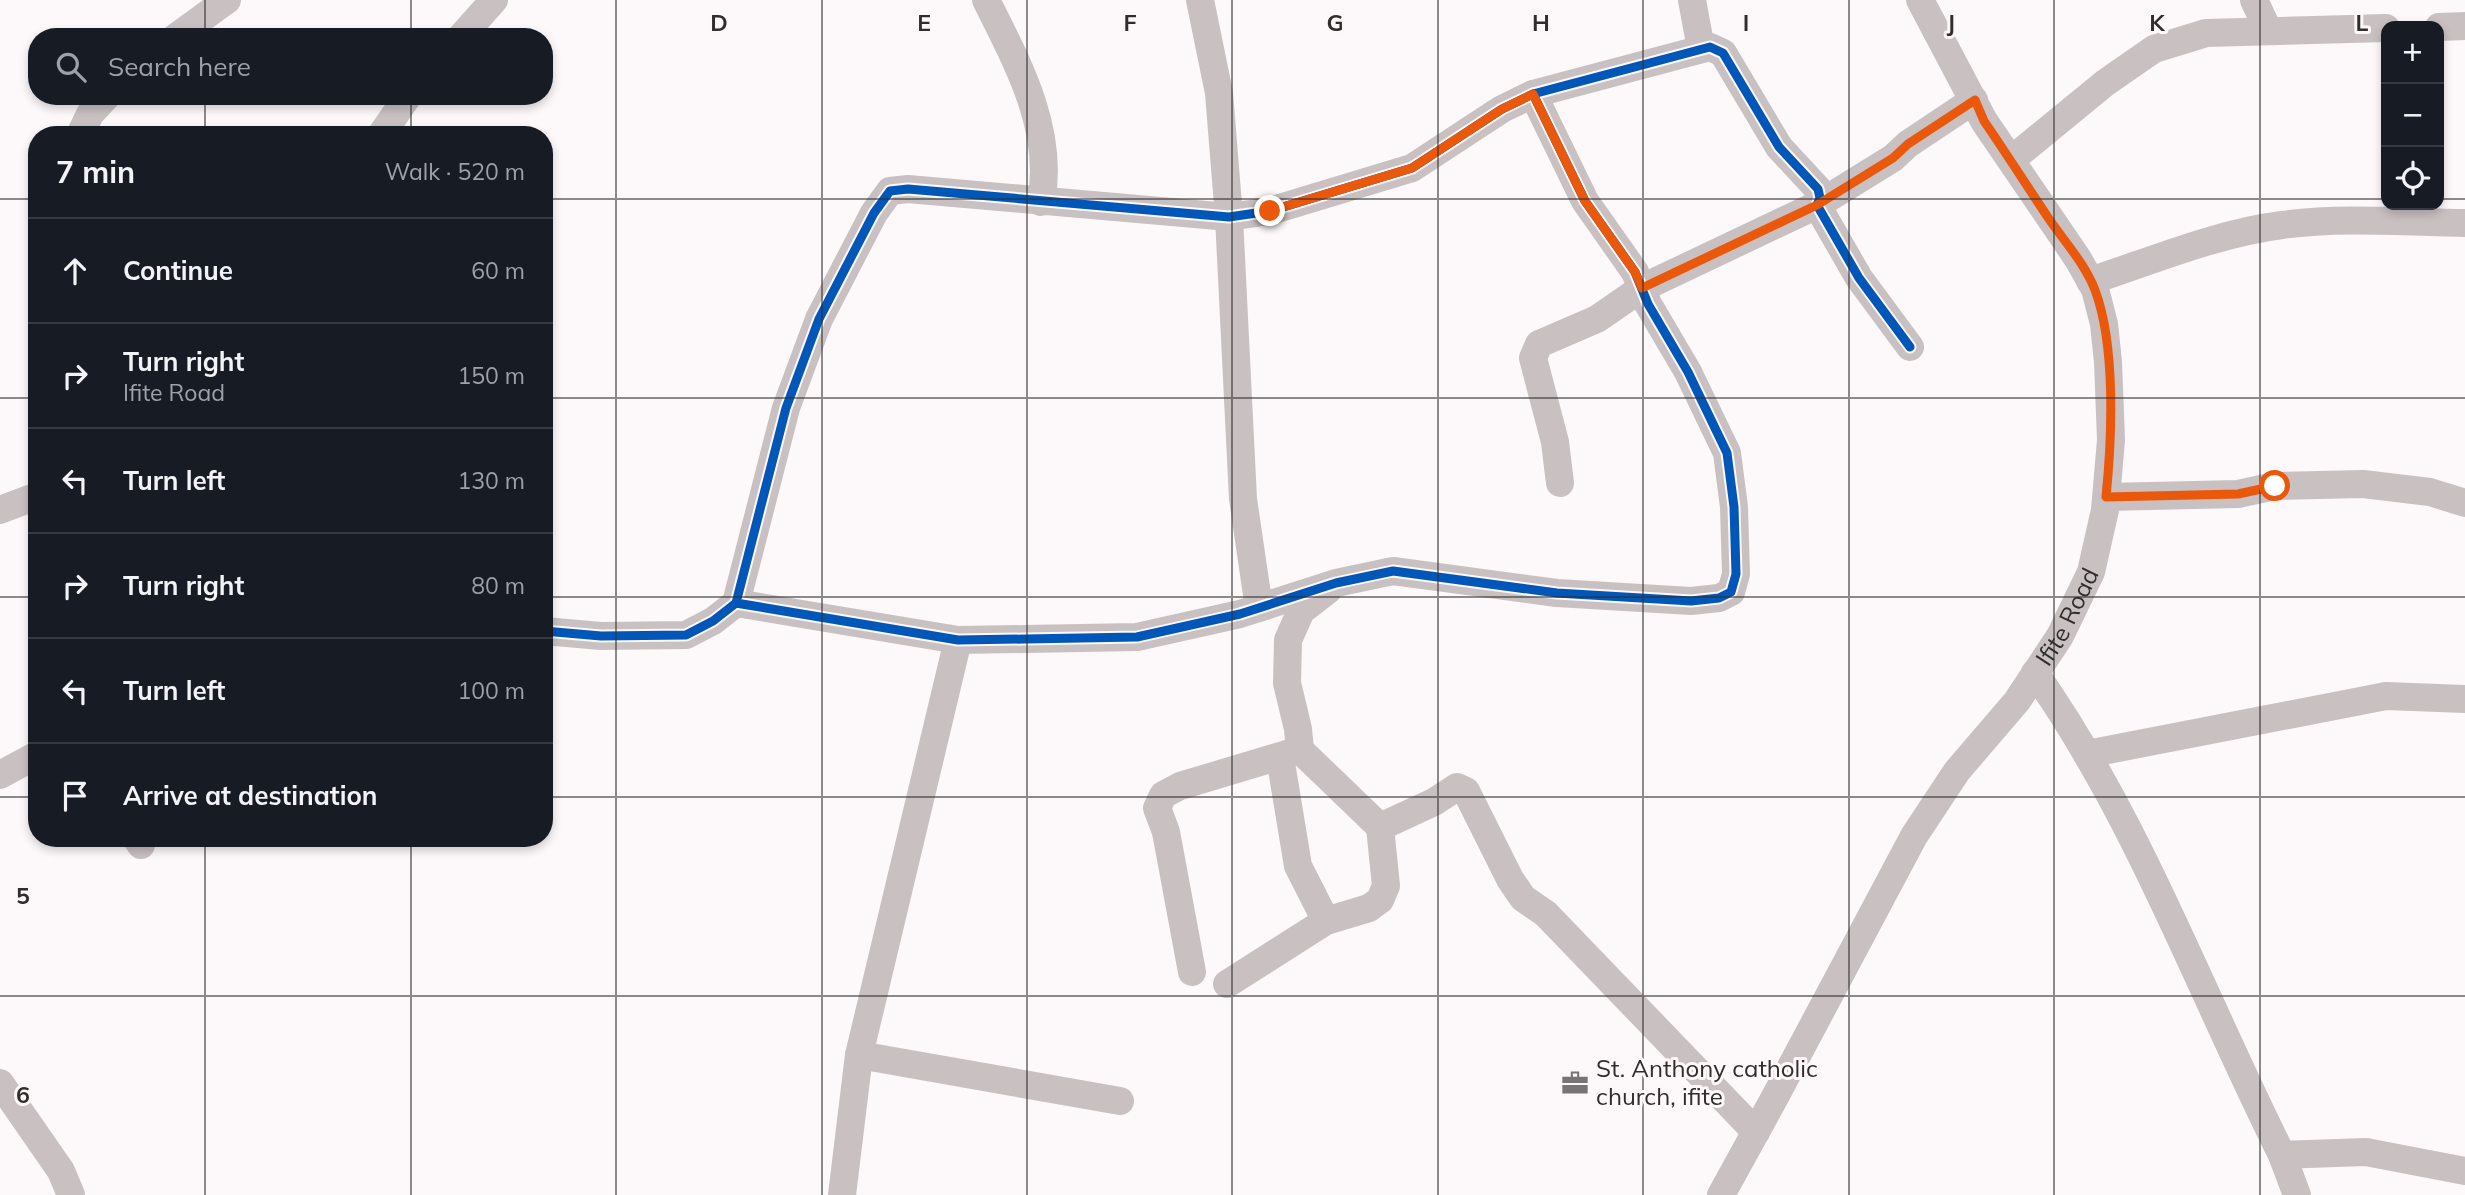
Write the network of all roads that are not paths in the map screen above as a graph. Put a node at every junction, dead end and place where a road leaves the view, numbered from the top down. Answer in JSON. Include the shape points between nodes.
{"nodes":[{"id":1,"x":227,"y":0,"type":"edge"},
{"id":2,"x":494,"y":0,"type":"edge"},
{"id":3,"x":986,"y":0,"type":"edge"},
{"id":4,"x":1200,"y":0,"type":"edge"},
{"id":5,"x":1692,"y":0,"type":"edge"},
{"id":6,"x":1920,"y":0,"type":"edge"},
{"id":7,"x":2254,"y":0,"type":"edge"},
{"id":8,"x":2465,"y":26,"type":"edge"},
{"id":9,"x":2444,"y":27,"type":"edge"},
{"id":10,"x":188,"y":28,"type":"edge"},
{"id":11,"x":469,"y":28,"type":"edge"},
{"id":12,"x":2381,"y":28,"type":"edge"},
{"id":13,"x":2268,"y":30,"type":"junction"},
{"id":14,"x":1701,"y":50,"type":"junction"},
{"id":15,"x":1533,"y":94,"type":"junction"},
{"id":16,"x":1975,"y":100,"type":"junction"},
{"id":17,"x":98,"y":105,"type":"edge"},
{"id":18,"x":402,"y":105,"type":"edge"},
{"id":19,"x":84,"y":126,"type":"edge"},
{"id":20,"x":387,"y":126,"type":"edge"},
{"id":21,"x":2011,"y":160,"type":"junction"},
{"id":22,"x":1041,"y":202,"type":"junction"},
{"id":23,"x":1817,"y":205,"type":"junction"},
{"id":24,"x":1229,"y":217,"type":"junction"},
{"id":25,"x":2465,"y":223,"type":"edge"},
{"id":26,"x":2090,"y":281,"type":"junction"},
{"id":27,"x":1642,"y":288,"type":"junction"},
{"id":28,"x":1910,"y":347,"type":"dead end"},
{"id":29,"x":1560,"y":483,"type":"dead end"},
{"id":30,"x":2106,"y":497,"type":"junction"},
{"id":31,"x":28,"y":499,"type":"edge"},
{"id":32,"x":2465,"y":503,"type":"edge"},
{"id":33,"x":0,"y":510,"type":"edge"},
{"id":34,"x":1336,"y":583,"type":"junction"},
{"id":35,"x":736,"y":604,"type":"junction"},
{"id":36,"x":1259,"y":608,"type":"junction"},
{"id":37,"x":553,"y":632,"type":"edge"},
{"id":38,"x":958,"y":640,"type":"junction"},
{"id":39,"x":2035,"y":673,"type":"junction"},
{"id":40,"x":2465,"y":699,"type":"edge"},
{"id":41,"x":1290,"y":754,"type":"junction"},
{"id":42,"x":2087,"y":754,"type":"junction"},
{"id":43,"x":28,"y":760,"type":"edge"},
{"id":44,"x":0,"y":775,"type":"edge"},
{"id":45,"x":1380,"y":827,"type":"junction"},
{"id":46,"x":1326,"y":921,"type":"junction"},
{"id":47,"x":1192,"y":972,"type":"dead end"},
{"id":48,"x":1227,"y":984,"type":"dead end"},
{"id":49,"x":859,"y":1055,"type":"junction"},
{"id":50,"x":0,"y":1083,"type":"edge"},
{"id":51,"x":1120,"y":1101,"type":"dead end"},
{"id":52,"x":1756,"y":1132,"type":"junction"},
{"id":53,"x":2282,"y":1155,"type":"junction"},
{"id":54,"x":2465,"y":1171,"type":"edge"},
{"id":55,"x":71,"y":1195,"type":"edge"},
{"id":56,"x":842,"y":1195,"type":"edge"},
{"id":57,"x":1721,"y":1195,"type":"edge"},
{"id":58,"x":2297,"y":1195,"type":"edge"}],
"edges":[{"from":1,"to":10,"type":"street"},
{"from":2,"to":11,"type":"street"},
{"from":3,"to":22,"type":"street","via":[[1030,94],[1046,179]]},
{"from":4,"to":24,"type":"street","via":[[1219,93]]},
{"from":5,"to":14,"type":"street"},
{"from":6,"to":16,"type":"street","name":"Ifite Road"},
{"from":7,"to":13,"type":"street"},
{"from":8,"to":9,"type":"street"},
{"from":12,"to":13,"type":"street"},
{"from":13,"to":21,"type":"street","via":[[2206,33],[2154,49]]},
{"from":14,"to":15,"type":"street"},
{"from":14,"to":23,"type":"street","via":[[1710,47],[1723,53],[1779,147],[1818,189]]},
{"from":15,"to":24,"type":"street","via":[[1412,168],[1270,211]]},
{"from":15,"to":27,"type":"street","via":[[1585,201]]},
{"from":16,"to":21,"type":"street","name":"Ifite Road"},
{"from":16,"to":23,"type":"street"},
{"from":17,"to":19,"type":"street"},
{"from":18,"to":20,"type":"street"},
{"from":21,"to":26,"type":"street","name":"Ifite Road"},
{"from":22,"to":24,"type":"street"},
{"from":22,"to":35,"type":"street","via":[[890,191],[819,319],[786,408]]},
{"from":23,"to":27,"type":"street"},
{"from":23,"to":28,"type":"street","via":[[1859,278]]},
{"from":24,"to":36,"type":"street","via":[[1243,499]]},
{"from":25,"to":26,"type":"street","via":[[2281,225],[2215,240]]},
{"from":26,"to":30,"type":"street","name":"Ifite Road","via":[[2104,324],[2108,362],[2111,440]]},
{"from":27,"to":29,"type":"street","via":[[1597,319],[1535,349],[1533,358],[1555,442]]},
{"from":27,"to":34,"type":"street","via":[[1727,453],[1736,574],[1731,592],[1719,598],[1678,600],[1557,593],[1393,571]]},
{"from":30,"to":32,"type":"street","via":[[2238,494],[2275,486],[2363,484],[2430,492]]},
{"from":30,"to":39,"type":"street","name":"Ifite Road","via":[[2091,572],[2060,636]]},
{"from":31,"to":33,"type":"street"},
{"from":34,"to":36,"type":"street"},
{"from":34,"to":41,"type":"street","via":[[1301,611],[1288,640],[1287,683],[1298,729]]},
{"from":35,"to":37,"type":"street","via":[[686,635]]},
{"from":35,"to":38,"type":"street"},
{"from":36,"to":38,"type":"street","via":[[1137,637]]},
{"from":38,"to":49,"type":"street"},
{"from":39,"to":42,"type":"street"},
{"from":39,"to":52,"type":"street","name":"Ifite Road","via":[[1957,771],[1914,836]]},
{"from":40,"to":42,"type":"street","via":[[2386,696]]},
{"from":41,"to":45,"type":"street"},
{"from":41,"to":46,"type":"street","via":[[1298,866]]},
{"from":41,"to":47,"type":"street","via":[[1180,786],[1163,796],[1157,808],[1166,832]]},
{"from":42,"to":53,"type":"street","via":[[2159,894]]},
{"from":43,"to":44,"type":"street"},
{"from":45,"to":46,"type":"street","via":[[1385,886],[1380,900]]},
{"from":45,"to":52,"type":"street","via":[[1457,787],[1466,791],[1523,898],[1546,914]]},
{"from":46,"to":48,"type":"street"},
{"from":49,"to":51,"type":"street"},
{"from":49,"to":56,"type":"street"},
{"from":50,"to":55,"type":"street","via":[[61,1171]]},
{"from":52,"to":57,"type":"street","name":"Ifite Road"},
{"from":53,"to":54,"type":"street","via":[[2366,1152]]},
{"from":53,"to":58,"type":"street"}]}
